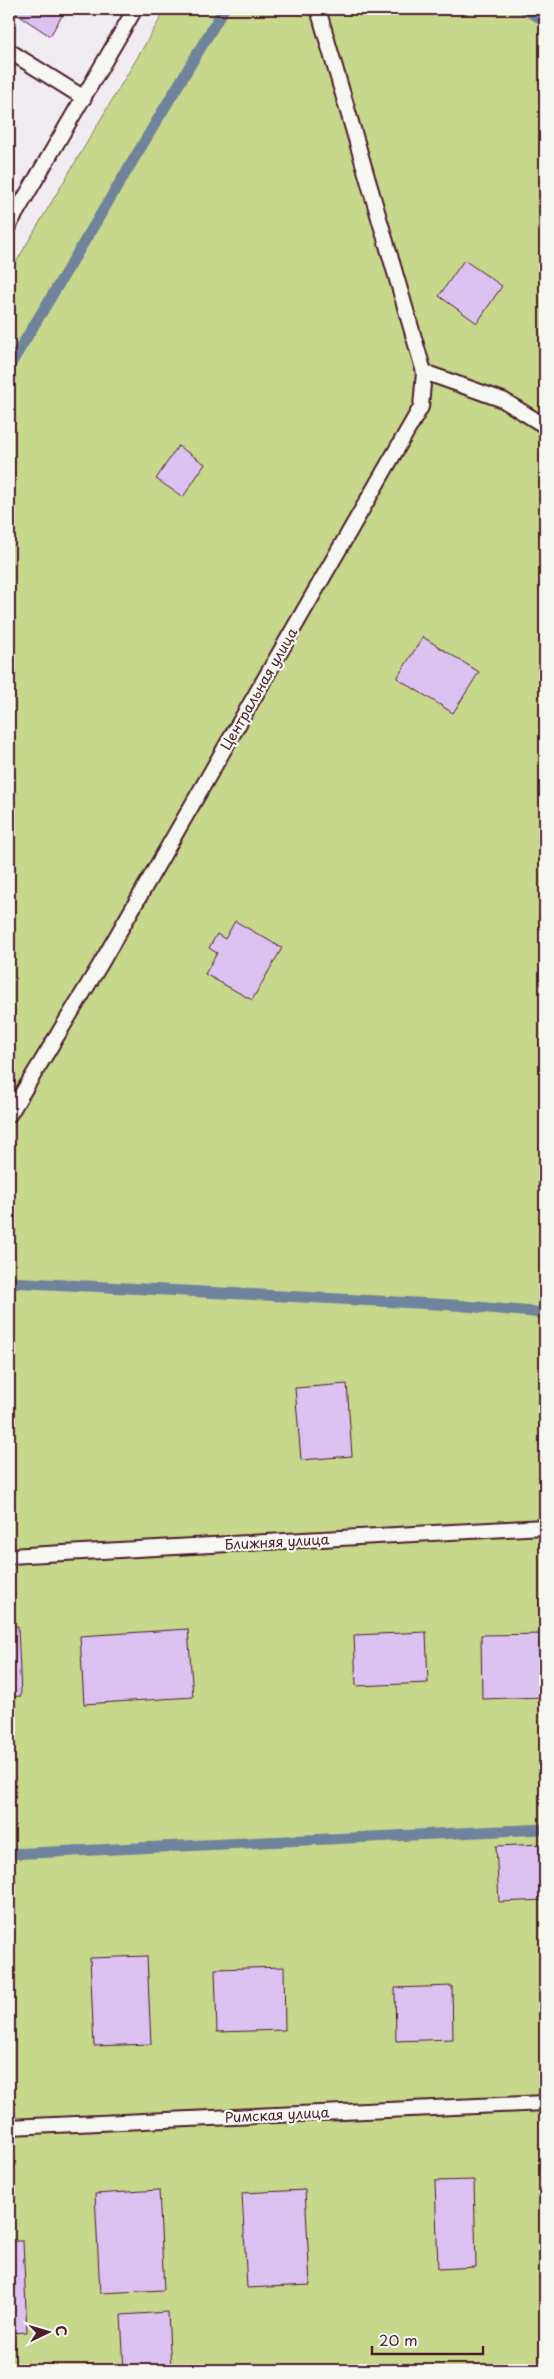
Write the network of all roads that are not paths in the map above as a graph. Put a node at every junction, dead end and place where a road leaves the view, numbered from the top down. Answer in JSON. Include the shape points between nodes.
{"nodes":[{"id":1,"x":135,"y":9,"type":"edge"},
{"id":2,"x":318,"y":9,"type":"edge"},
{"id":3,"x":9,"y":51,"type":"edge"},
{"id":4,"x":84,"y":98,"type":"junction"},
{"id":5,"x":9,"y":225,"type":"edge"},
{"id":6,"x":424,"y":372,"type":"junction"},
{"id":7,"x":545,"y":426,"type":"edge"},
{"id":8,"x":9,"y":1115,"type":"edge"},
{"id":9,"x":545,"y":1527,"type":"edge"},
{"id":10,"x":9,"y":1556,"type":"edge"},
{"id":11,"x":545,"y":2103,"type":"edge"},
{"id":12,"x":9,"y":2127,"type":"edge"}],
"edges":[{"from":1,"to":4,"type":"lane"},
{"from":2,"to":6,"type":"lane"},
{"from":3,"to":4,"type":"lane"},
{"from":4,"to":5,"type":"lane"},
{"from":6,"to":7,"type":"lane","via":[[503,400]]},
{"from":6,"to":8,"type":"lane","name":"Центральная улица","via":[[421,407],[100,966]]},
{"from":9,"to":10,"type":"lane","name":"Ближняя улица"},
{"from":11,"to":12,"type":"lane","name":"Римская улица"}]}
